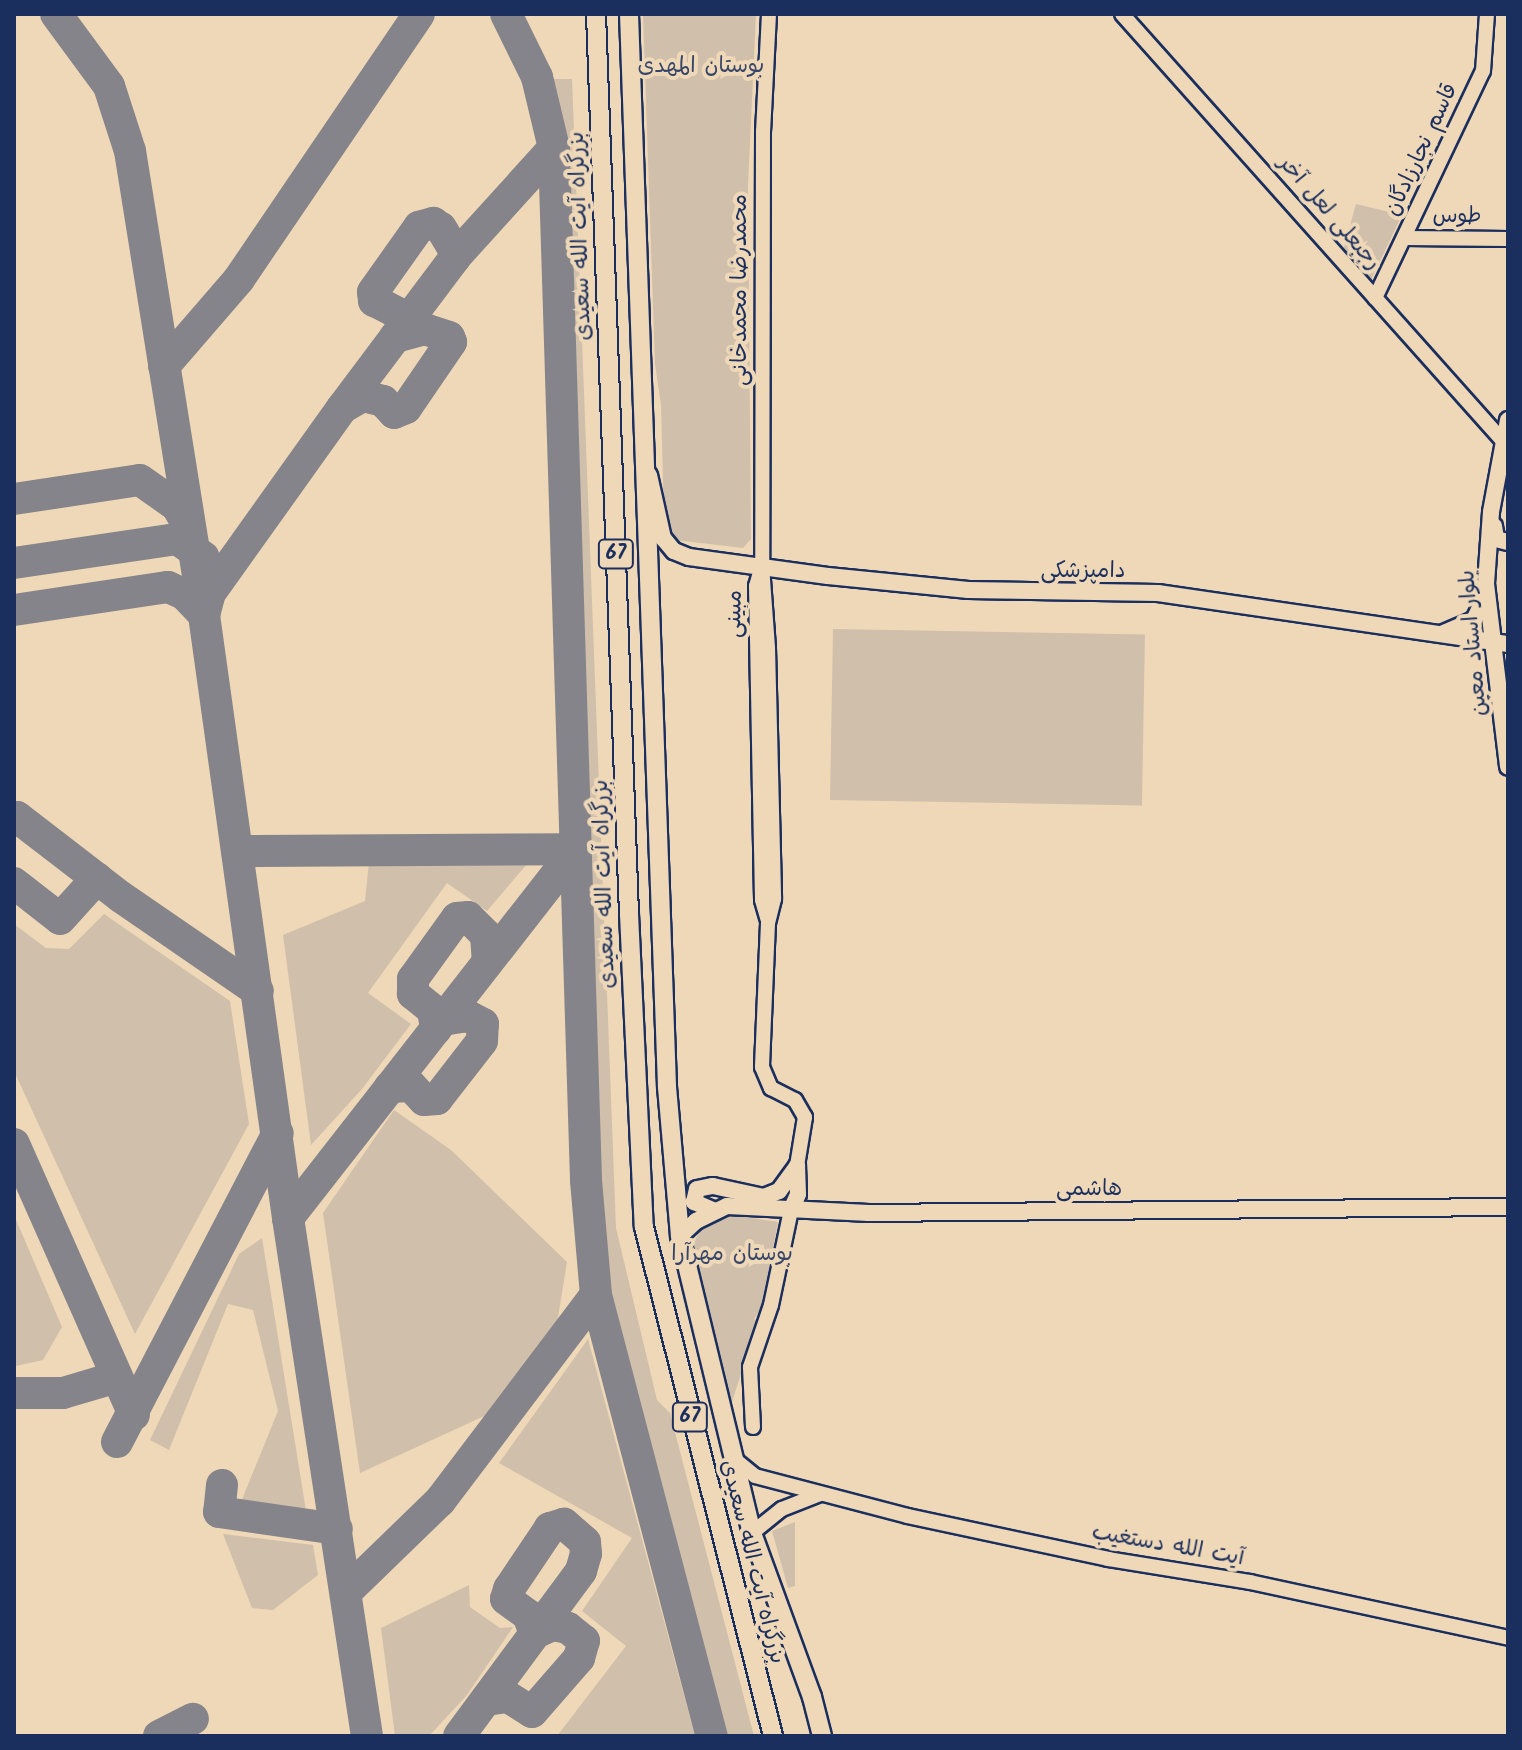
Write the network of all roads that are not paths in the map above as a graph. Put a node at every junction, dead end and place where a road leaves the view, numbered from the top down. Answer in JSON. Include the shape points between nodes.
{"nodes":[{"id":1,"x":596,"y":14,"type":"edge"},
{"id":2,"x":629,"y":14,"type":"edge"},
{"id":3,"x":769,"y":14,"type":"edge"},
{"id":4,"x":1122,"y":14,"type":"edge"},
{"id":5,"x":1487,"y":14,"type":"edge"},
{"id":6,"x":1405,"y":238,"type":"junction"},
{"id":7,"x":1508,"y":239,"type":"edge"},
{"id":8,"x":1375,"y":298,"type":"junction"},
{"id":9,"x":1508,"y":420,"type":"edge"},
{"id":10,"x":1503,"y":441,"type":"junction"},
{"id":11,"x":645,"y":465,"type":"junction"},
{"id":12,"x":1491,"y":512,"type":"junction"},
{"id":13,"x":1508,"y":542,"type":"edge"},
{"id":14,"x":762,"y":566,"type":"junction"},
{"id":15,"x":1487,"y":593,"type":"junction"},
{"id":16,"x":1439,"y":635,"type":"junction"},
{"id":17,"x":1501,"y":644,"type":"edge"},
{"id":18,"x":1508,"y":766,"type":"edge"},
{"id":19,"x":797,"y":1166,"type":"junction"},
{"id":20,"x":1508,"y":1207,"type":"edge"},
{"id":21,"x":713,"y":1210,"type":"junction"},
{"id":22,"x":791,"y":1210,"type":"junction"},
{"id":23,"x":680,"y":1236,"type":"junction"},
{"id":24,"x":753,"y":1427,"type":"dead end"},
{"id":25,"x":732,"y":1458,"type":"junction"},
{"id":26,"x":822,"y":1493,"type":"junction"},
{"id":27,"x":752,"y":1533,"type":"junction"},
{"id":28,"x":1508,"y":1638,"type":"edge"},
{"id":29,"x":773,"y":1736,"type":"edge"},
{"id":30,"x":822,"y":1736,"type":"edge"}],
"edges":[{"from":1,"to":29,"type":"highway","name":"بزرگراه آیت الله سعیدی","number":"67","via":[[644,1227]]},
{"from":2,"to":11,"type":"highway","name":"بزرگراه آیت الله سعیدی","number":"67"},
{"from":3,"to":14,"type":"street","name":"محمدرضا محمدخانی","via":[[763,131]]},
{"from":4,"to":8,"type":"street","name":"رجبعلی لعل آخر"},
{"from":5,"to":6,"type":"street","name":"قاسم نجارزادگان","via":[[1485,64]]},
{"from":6,"to":7,"type":"street","name":"طوس"},
{"from":6,"to":8,"type":"street","name":"قاسم نجارزادگان"},
{"from":8,"to":10,"type":"street","name":"رجبعلی لعل آخر"},
{"from":9,"to":10,"type":"main road","name":"بلوار استاد معین"},
{"from":10,"to":12,"type":"main road","name":"بلوار استاد معین"},
{"from":11,"to":14,"type":"main road","name":"دامپزشکی","via":[[663,538],[674,551]]},
{"from":11,"to":23,"type":"highway","name":"بزرگراه آیت الله سعیدی","number":"67","via":[[667,1087]]},
{"from":12,"to":13,"type":"main road","via":[[1496,539]]},
{"from":12,"to":15,"type":"main road","name":"بلوار استاد معین"},
{"from":14,"to":16,"type":"main road","name":"دامپزشکی","via":[[968,590],[1158,593]]},
{"from":14,"to":19,"type":"street","name":"مبینی","via":[[774,899],[768,923],[762,1067],[771,1088],[795,1100],[805,1117]]},
{"from":15,"to":16,"type":"main road","via":[[1474,620]]},
{"from":15,"to":17,"type":"main road","name":"بلوار استاد معین"},
{"from":16,"to":17,"type":"main road","name":"دامپزشکی"},
{"from":17,"to":18,"type":"main road","name":"بلوار استاد معین"},
{"from":19,"to":21,"type":"main road","via":[[779,1191],[764,1197],[713,1186],[697,1189],[694,1202]]},
{"from":19,"to":22,"type":"main road","via":[[798,1194]]},
{"from":20,"to":22,"type":"main road","name":"هاشمی","via":[[1053,1213]]},
{"from":21,"to":22,"type":"main road","name":"هاشمی"},
{"from":21,"to":23,"type":"main road"},
{"from":22,"to":24,"type":"street","via":[[771,1305],[750,1367]]},
{"from":23,"to":25,"type":"highway","name":"بزرگراه آیت الله سعیدی","number":"67"},
{"from":25,"to":26,"type":"street","name":"آیت الله دستغیب","via":[[755,1476]]},
{"from":25,"to":27,"type":"highway","name":"بزرگراه آیت الله سعیدی","number":"67"},
{"from":26,"to":27,"type":"street","via":[[782,1509]]},
{"from":26,"to":28,"type":"street","name":"آیت الله دستغیب","via":[[1093,1556],[1250,1582]]},
{"from":27,"to":30,"type":"highway","name":"بزرگراه آیت الله سعیدی"}]}
